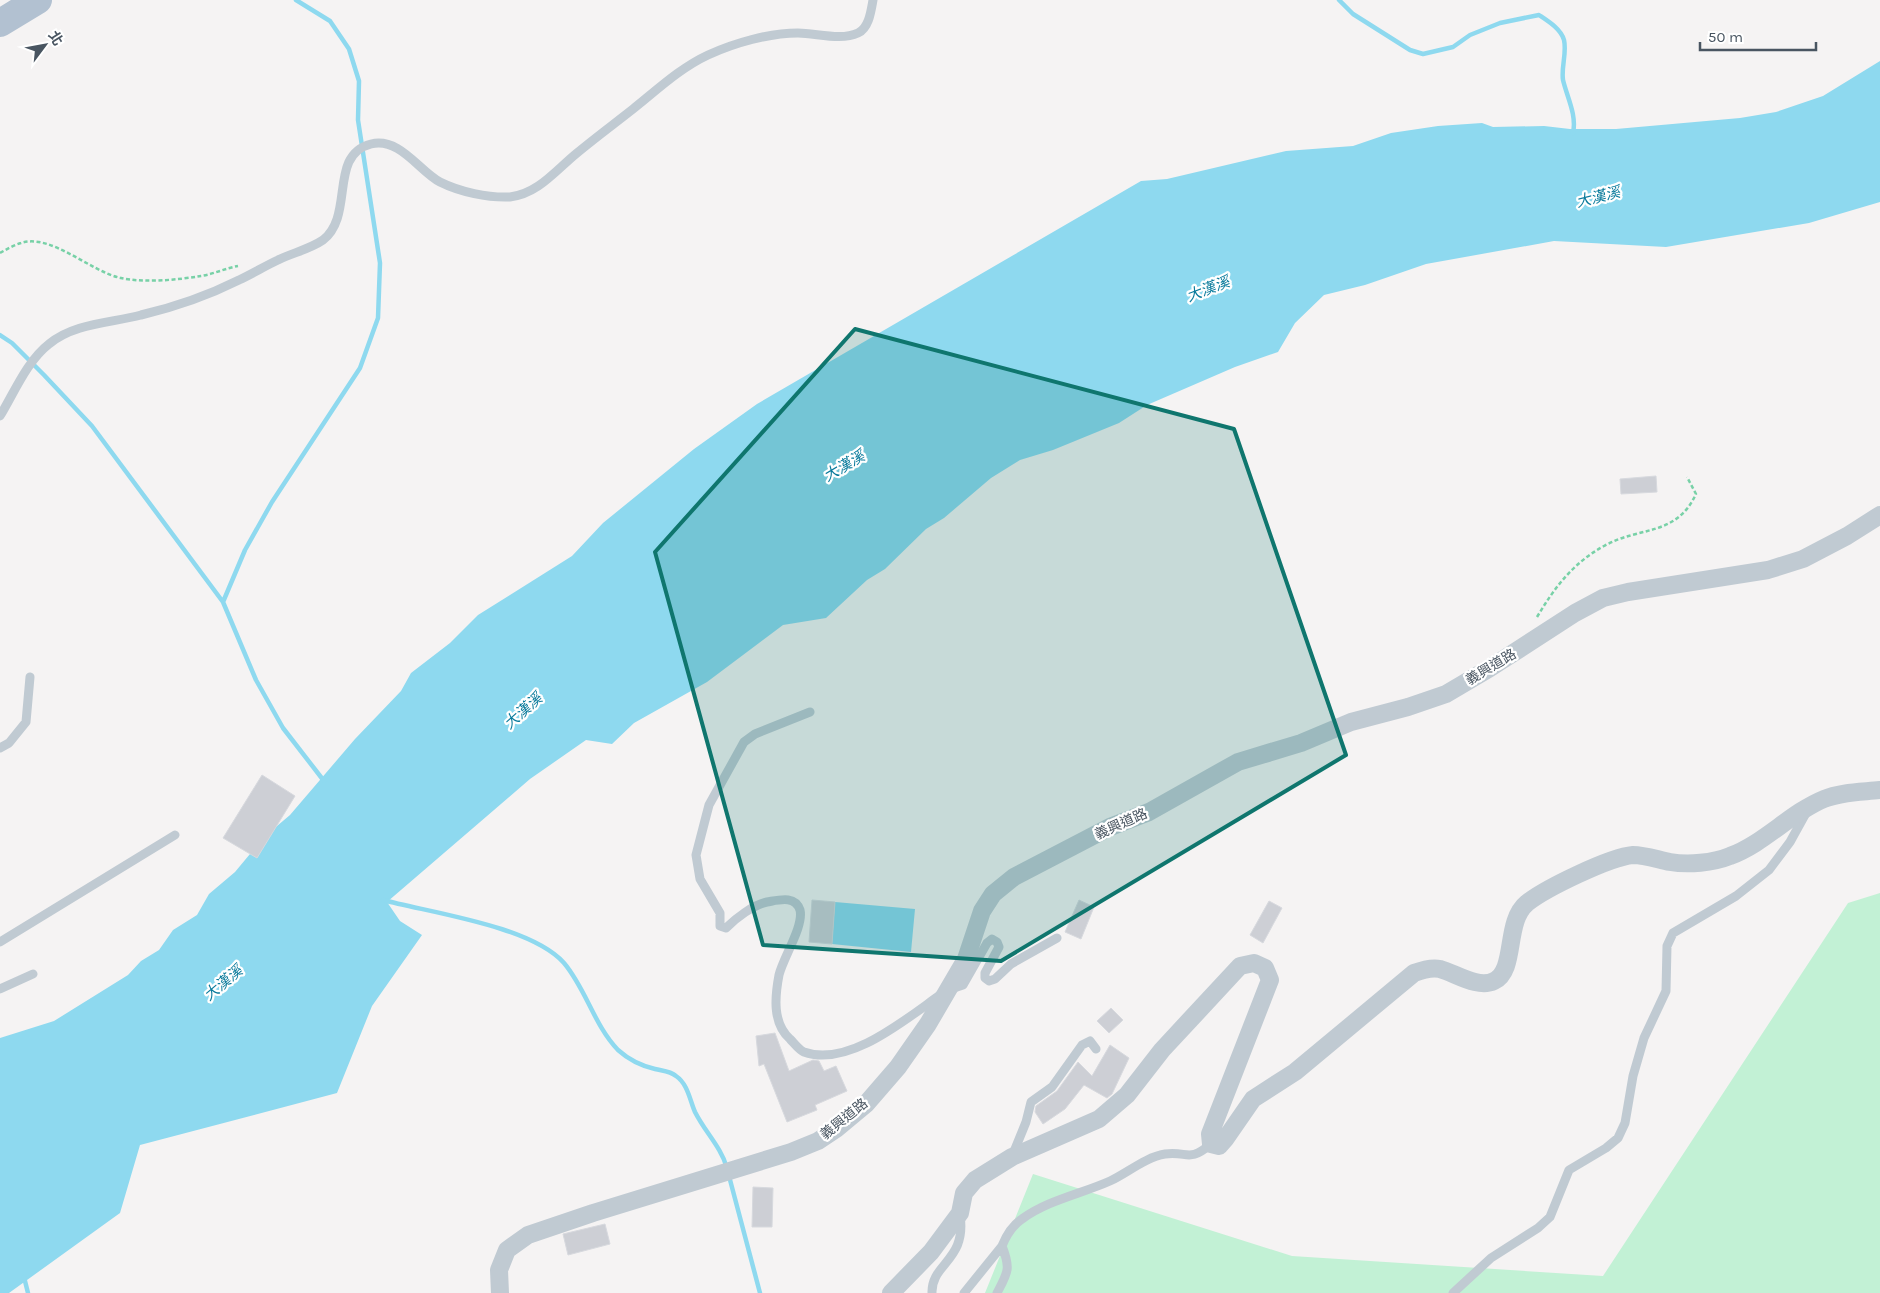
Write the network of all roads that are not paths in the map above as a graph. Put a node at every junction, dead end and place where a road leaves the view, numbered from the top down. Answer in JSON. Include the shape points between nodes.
{"nodes":[{"id":1,"x":38,"y":0,"type":"edge"},
{"id":2,"x":873,"y":0,"type":"edge"},
{"id":3,"x":0,"y":23,"type":"edge"},
{"id":4,"x":0,"y":416,"type":"edge"},
{"id":5,"x":1880,"y":514,"type":"edge"},
{"id":6,"x":30,"y":677,"type":"dead end"},
{"id":7,"x":810,"y":712,"type":"dead end"},
{"id":8,"x":0,"y":748,"type":"edge"},
{"id":9,"x":1880,"y":790,"type":"edge"},
{"id":10,"x":1807,"y":809,"type":"junction"},
{"id":11,"x":175,"y":834,"type":"dead end"},
{"id":12,"x":1056,"y":938,"type":"dead end"},
{"id":13,"x":0,"y":942,"type":"edge"},
{"id":14,"x":33,"y":974,"type":"dead end"},
{"id":15,"x":949,"y":989,"type":"junction"},
{"id":16,"x":0,"y":990,"type":"edge"},
{"id":17,"x":1096,"y":1049,"type":"dead end"},
{"id":18,"x":1211,"y":1144,"type":"junction"},
{"id":19,"x":1012,"y":1157,"type":"junction"},
{"id":20,"x":960,"y":1213,"type":"junction"},
{"id":21,"x":1002,"y":1246,"type":"junction"},
{"id":22,"x":500,"y":1293,"type":"edge"},
{"id":23,"x":892,"y":1293,"type":"edge"},
{"id":24,"x":932,"y":1293,"type":"edge"},
{"id":25,"x":964,"y":1293,"type":"edge"},
{"id":26,"x":997,"y":1293,"type":"edge"},
{"id":27,"x":1453,"y":1293,"type":"edge"}],
"edges":[{"from":1,"to":3,"type":"main road"},
{"from":2,"to":4,"type":"lane","via":[[865,28],[857,34],[781,34],[710,54],[688,66],[575,155],[546,182],[529,192],[510,197],[477,194],[439,182],[394,147],[369,144],[354,153],[346,165],[340,214],[322,240],[196,298],[68,332],[39,352]]},
{"from":5,"to":15,"type":"street","name":"義興道路","via":[[1803,559],[1768,570],[1602,598],[1446,694],[1351,722],[1238,762],[1149,812],[1110,827],[1014,877],[993,894],[982,911],[966,959]]},
{"from":6,"to":8,"type":"lane","via":[[26,722]]},
{"from":7,"to":15,"type":"lane","via":[[755,734],[744,742],[708,806],[696,855],[700,879],[720,913],[720,926],[726,928],[762,903],[785,899],[794,901],[800,910],[800,920],[780,973],[775,1003],[778,1020],[786,1036],[803,1051],[824,1054],[846,1052],[886,1032]]},
{"from":9,"to":10,"type":"street","via":[[1825,799]]},
{"from":10,"to":18,"type":"street","via":[[1730,857],[1673,863],[1634,855],[1615,859],[1543,893],[1515,916],[1508,957],[1503,972],[1494,981],[1481,983],[1438,969],[1414,973],[1295,1072],[1253,1099],[1226,1138],[1218,1146]]},
{"from":10,"to":27,"type":"lane","via":[[1790,842],[1768,870],[1736,896],[1673,933],[1667,946],[1666,991],[1644,1038],[1625,1123],[1618,1138],[1569,1170],[1550,1217],[1491,1258]]},
{"from":11,"to":13,"type":"lane"},
{"from":12,"to":15,"type":"lane","via":[[989,981],[985,972],[998,947],[992,939],[963,985]]},
{"from":14,"to":16,"type":"lane"},
{"from":15,"to":22,"type":"street","name":"義興道路","via":[[898,1067],[866,1104],[836,1129],[791,1152],[528,1235],[507,1250],[499,1270]]},
{"from":17,"to":19,"type":"lane","via":[[1090,1041],[1082,1045],[1052,1087],[1031,1102]]},
{"from":18,"to":19,"type":"street","via":[[1210,1134],[1270,980],[1265,968],[1254,963],[1240,966],[1223,982],[1127,1095],[1099,1119]]},
{"from":18,"to":21,"type":"lane","via":[[1189,1156],[1165,1154],[1112,1180],[1043,1207],[1020,1220]]},
{"from":19,"to":20,"type":"street","via":[[974,1180],[964,1193]]},
{"from":20,"to":23,"type":"street","via":[[931,1252]]},
{"from":20,"to":24,"type":"lane","via":[[960,1242],[933,1281]]},
{"from":21,"to":25,"type":"lane"},
{"from":21,"to":26,"type":"lane","via":[[1009,1263],[1008,1273]]}]}
